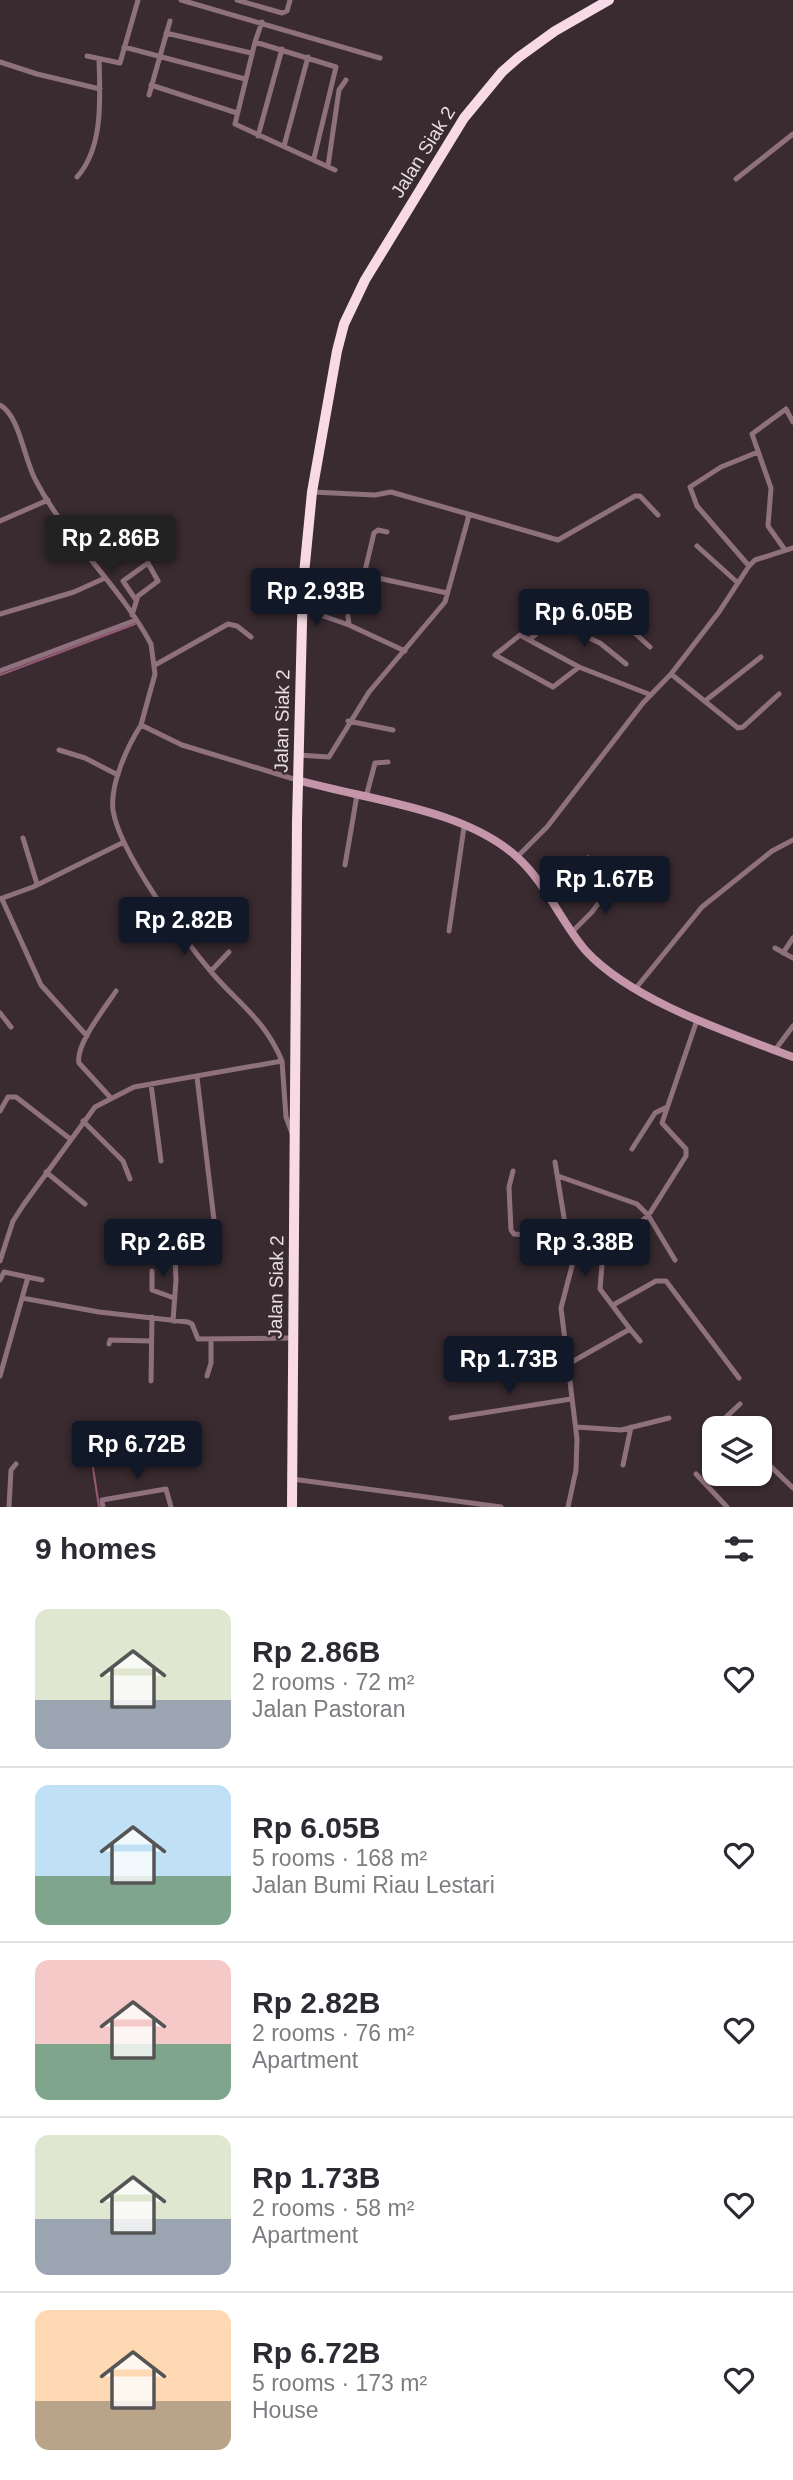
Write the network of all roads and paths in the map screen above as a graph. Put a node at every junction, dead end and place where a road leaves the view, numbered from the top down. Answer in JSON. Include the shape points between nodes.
{"nodes":[{"id":1,"x":138,"y":0,"type":"edge"},
{"id":2,"x":181,"y":0,"type":"edge"},
{"id":3,"x":237,"y":0,"type":"edge"},
{"id":4,"x":290,"y":0,"type":"edge"},
{"id":5,"x":609,"y":0,"type":"edge"},
{"id":6,"x":170,"y":21,"type":"dead end"},
{"id":7,"x":262,"y":22,"type":"junction"},
{"id":8,"x":166,"y":33,"type":"junction"},
{"id":9,"x":258,"y":42,"type":"junction"},
{"id":10,"x":124,"y":47,"type":"junction"},
{"id":11,"x":282,"y":49,"type":"junction"},
{"id":12,"x":251,"y":53,"type":"junction"},
{"id":13,"x":87,"y":55,"type":"dead end"},
{"id":14,"x":308,"y":57,"type":"junction"},
{"id":15,"x":158,"y":58,"type":"junction"},
{"id":16,"x":380,"y":58,"type":"dead end"},
{"id":17,"x":99,"y":59,"type":"junction"},
{"id":18,"x":0,"y":62,"type":"edge"},
{"id":19,"x":245,"y":79,"type":"junction"},
{"id":20,"x":346,"y":80,"type":"dead end"},
{"id":21,"x":151,"y":85,"type":"junction"},
{"id":22,"x":100,"y":89,"type":"junction"},
{"id":23,"x":149,"y":94,"type":"dead end"},
{"id":24,"x":237,"y":113,"type":"junction"},
{"id":25,"x":793,"y":134,"type":"edge"},
{"id":26,"x":258,"y":135,"type":"junction"},
{"id":27,"x":284,"y":146,"type":"junction"},
{"id":28,"x":314,"y":158,"type":"junction"},
{"id":29,"x":328,"y":166,"type":"junction"},
{"id":30,"x":335,"y":170,"type":"dead end"},
{"id":31,"x":77,"y":177,"type":"dead end"},
{"id":32,"x":736,"y":179,"type":"dead end"},
{"id":33,"x":0,"y":405,"type":"edge"},
{"id":34,"x":793,"y":422,"type":"edge"},
{"id":35,"x":758,"y":452,"type":"junction"},
{"id":36,"x":312,"y":492,"type":"junction"},
{"id":37,"x":48,"y":500,"type":"junction"},
{"id":38,"x":468,"y":514,"type":"junction"},
{"id":39,"x":658,"y":515,"type":"dead end"},
{"id":40,"x":0,"y":521,"type":"edge"},
{"id":41,"x":387,"y":532,"type":"dead end"},
{"id":42,"x":697,"y":546,"type":"dead end"},
{"id":43,"x":793,"y":548,"type":"edge"},
{"id":44,"x":785,"y":550,"type":"junction"},
{"id":45,"x":749,"y":566,"type":"junction"},
{"id":46,"x":105,"y":578,"type":"junction"},
{"id":47,"x":738,"y":583,"type":"junction"},
{"id":48,"x":447,"y":593,"type":"junction"},
{"id":49,"x":303,"y":594,"type":"junction"},
{"id":50,"x":136,"y":600,"type":"junction"},
{"id":51,"x":0,"y":614,"type":"edge"},
{"id":52,"x":348,"y":616,"type":"dead end"},
{"id":53,"x":134,"y":618,"type":"junction"},
{"id":54,"x":552,"y":620,"type":"junction"},
{"id":55,"x":349,"y":625,"type":"junction"},
{"id":56,"x":251,"y":637,"type":"dead end"},
{"id":57,"x":529,"y":640,"type":"junction"},
{"id":58,"x":650,"y":647,"type":"dead end"},
{"id":59,"x":405,"y":651,"type":"junction"},
{"id":60,"x":761,"y":657,"type":"dead end"},
{"id":61,"x":626,"y":664,"type":"dead end"},
{"id":62,"x":155,"y":665,"type":"junction"},
{"id":63,"x":579,"y":667,"type":"junction"},
{"id":64,"x":0,"y":671,"type":"edge"},
{"id":65,"x":671,"y":674,"type":"junction"},
{"id":66,"x":779,"y":694,"type":"dead end"},
{"id":67,"x":651,"y":695,"type":"junction"},
{"id":68,"x":705,"y":701,"type":"junction"},
{"id":69,"x":348,"y":721,"type":"junction"},
{"id":70,"x":141,"y":725,"type":"junction"},
{"id":71,"x":393,"y":730,"type":"dead end"},
{"id":72,"x":59,"y":750,"type":"dead end"},
{"id":73,"x":298,"y":755,"type":"junction"},
{"id":74,"x":388,"y":762,"type":"dead end"},
{"id":75,"x":118,"y":775,"type":"junction"},
{"id":76,"x":298,"y":780,"type":"junction"},
{"id":77,"x":362,"y":796,"type":"junction"},
{"id":78,"x":464,"y":827,"type":"junction"},
{"id":79,"x":23,"y":838,"type":"dead end"},
{"id":80,"x":793,"y":841,"type":"edge"},
{"id":81,"x":124,"y":842,"type":"junction"},
{"id":82,"x":517,"y":857,"type":"junction"},
{"id":83,"x":589,"y":858,"type":"dead end"},
{"id":84,"x":345,"y":865,"type":"dead end"},
{"id":85,"x":617,"y":878,"type":"dead end"},
{"id":86,"x":37,"y":884,"type":"junction"},
{"id":87,"x":547,"y":895,"type":"junction"},
{"id":88,"x":1,"y":899,"type":"edge"},
{"id":89,"x":449,"y":931,"type":"dead end"},
{"id":90,"x":572,"y":932,"type":"junction"},
{"id":91,"x":793,"y":938,"type":"edge"},
{"id":92,"x":775,"y":948,"type":"dead end"},
{"id":93,"x":229,"y":952,"type":"dead end"},
{"id":94,"x":783,"y":953,"type":"junction"},
{"id":95,"x":793,"y":958,"type":"edge"},
{"id":96,"x":211,"y":971,"type":"junction"},
{"id":97,"x":636,"y":988,"type":"junction"},
{"id":98,"x":116,"y":991,"type":"dead end"},
{"id":99,"x":0,"y":1013,"type":"edge"},
{"id":100,"x":698,"y":1020,"type":"junction"},
{"id":101,"x":11,"y":1027,"type":"dead end"},
{"id":102,"x":793,"y":1027,"type":"edge"},
{"id":103,"x":87,"y":1036,"type":"junction"},
{"id":104,"x":775,"y":1050,"type":"junction"},
{"id":105,"x":793,"y":1057,"type":"edge"},
{"id":106,"x":282,"y":1060,"type":"junction"},
{"id":107,"x":197,"y":1077,"type":"junction"},
{"id":108,"x":151,"y":1084,"type":"junction"},
{"id":109,"x":110,"y":1097,"type":"junction"},
{"id":110,"x":667,"y":1107,"type":"junction"},
{"id":111,"x":0,"y":1111,"type":"edge"},
{"id":112,"x":83,"y":1121,"type":"junction"},
{"id":113,"x":69,"y":1138,"type":"junction"},
{"id":114,"x":296,"y":1138,"type":"junction"},
{"id":115,"x":632,"y":1149,"type":"dead end"},
{"id":116,"x":161,"y":1161,"type":"dead end"},
{"id":117,"x":555,"y":1162,"type":"dead end"},
{"id":118,"x":513,"y":1171,"type":"dead end"},
{"id":119,"x":46,"y":1172,"type":"junction"},
{"id":120,"x":558,"y":1176,"type":"junction"},
{"id":121,"x":130,"y":1179,"type":"dead end"},
{"id":122,"x":85,"y":1204,"type":"dead end"},
{"id":123,"x":648,"y":1215,"type":"junction"},
{"id":124,"x":174,"y":1235,"type":"dead end"},
{"id":125,"x":567,"y":1236,"type":"junction"},
{"id":126,"x":216,"y":1237,"type":"dead end"},
{"id":127,"x":579,"y":1239,"type":"junction"},
{"id":128,"x":604,"y":1241,"type":"junction"},
{"id":129,"x":675,"y":1260,"type":"dead end"},
{"id":130,"x":0,"y":1261,"type":"edge"},
{"id":131,"x":152,"y":1270,"type":"dead end"},
{"id":132,"x":0,"y":1277,"type":"edge"},
{"id":133,"x":28,"y":1277,"type":"junction"},
{"id":134,"x":42,"y":1280,"type":"dead end"},
{"id":135,"x":174,"y":1297,"type":"junction"},
{"id":136,"x":22,"y":1298,"type":"junction"},
{"id":137,"x":613,"y":1305,"type":"junction"},
{"id":138,"x":152,"y":1317,"type":"junction"},
{"id":139,"x":173,"y":1321,"type":"junction"},
{"id":140,"x":630,"y":1329,"type":"junction"},
{"id":141,"x":292,"y":1338,"type":"junction"},
{"id":142,"x":211,"y":1339,"type":"junction"},
{"id":143,"x":151,"y":1341,"type":"junction"},
{"id":144,"x":640,"y":1341,"type":"dead end"},
{"id":145,"x":109,"y":1344,"type":"dead end"},
{"id":146,"x":570,"y":1363,"type":"junction"},
{"id":147,"x":0,"y":1376,"type":"edge"},
{"id":148,"x":207,"y":1376,"type":"dead end"},
{"id":149,"x":739,"y":1378,"type":"dead end"},
{"id":150,"x":151,"y":1381,"type":"dead end"},
{"id":151,"x":571,"y":1399,"type":"junction"},
{"id":152,"x":740,"y":1404,"type":"dead end"},
{"id":153,"x":727,"y":1416,"type":"edge"},
{"id":154,"x":451,"y":1418,"type":"dead end"},
{"id":155,"x":669,"y":1418,"type":"dead end"},
{"id":156,"x":576,"y":1427,"type":"junction"},
{"id":157,"x":631,"y":1427,"type":"junction"},
{"id":158,"x":16,"y":1464,"type":"dead end"},
{"id":159,"x":623,"y":1465,"type":"dead end"},
{"id":160,"x":772,"y":1468,"type":"edge"},
{"id":161,"x":696,"y":1474,"type":"dead end"},
{"id":162,"x":292,"y":1479,"type":"junction"},
{"id":163,"x":793,"y":1488,"type":"edge"},
{"id":164,"x":9,"y":1507,"type":"edge"},
{"id":165,"x":103,"y":1507,"type":"edge"},
{"id":166,"x":171,"y":1507,"type":"edge"},
{"id":167,"x":292,"y":1507,"type":"edge"},
{"id":168,"x":501,"y":1507,"type":"edge"},
{"id":169,"x":568,"y":1507,"type":"edge"},
{"id":170,"x":727,"y":1507,"type":"edge"}],
"edges":[{"from":1,"to":10,"type":"street"},
{"from":2,"to":7,"type":"street"},
{"from":3,"to":4,"type":"street","via":[[282,13]]},
{"from":5,"to":36,"type":"highway","name":"Jalan Siak 2","via":[[555,31],[502,72],[464,117],[416,195],[344,324]]},
{"from":6,"to":8,"type":"street"},
{"from":7,"to":9,"type":"street"},
{"from":7,"to":16,"type":"street"},
{"from":8,"to":12,"type":"street"},
{"from":8,"to":15,"type":"street"},
{"from":9,"to":11,"type":"street"},
{"from":9,"to":12,"type":"street"},
{"from":10,"to":15,"type":"street"},
{"from":10,"to":17,"type":"street","via":[[120,63]]},
{"from":11,"to":14,"type":"street"},
{"from":11,"to":26,"type":"street"},
{"from":12,"to":19,"type":"street"},
{"from":13,"to":17,"type":"street"},
{"from":14,"to":27,"type":"street"},
{"from":14,"to":28,"type":"street","via":[[334,66]]},
{"from":15,"to":19,"type":"street"},
{"from":15,"to":21,"type":"street"},
{"from":17,"to":22,"type":"street"},
{"from":18,"to":22,"type":"street"},
{"from":19,"to":24,"type":"street"},
{"from":20,"to":29,"type":"street","via":[[339,90]]},
{"from":21,"to":23,"type":"street"},
{"from":21,"to":24,"type":"street"},
{"from":22,"to":31,"type":"street","via":[[97,129],[89,159]]},
{"from":24,"to":26,"type":"street","via":[[235,123]]},
{"from":25,"to":32,"type":"street"},
{"from":26,"to":27,"type":"street"},
{"from":27,"to":28,"type":"street"},
{"from":28,"to":29,"type":"street"},
{"from":29,"to":30,"type":"street"},
{"from":33,"to":37,"type":"street","via":[[14,419],[26,461]]},
{"from":34,"to":35,"type":"street","via":[[786,409],[752,432]]},
{"from":35,"to":44,"type":"street","via":[[771,488],[768,526]]},
{"from":35,"to":45,"type":"street","via":[[690,486],[697,506]]},
{"from":36,"to":38,"type":"street","via":[[391,492]]},
{"from":36,"to":49,"type":"highway","name":"Jalan Siak 2"},
{"from":37,"to":40,"type":"street"},
{"from":37,"to":46,"type":"street"},
{"from":38,"to":39,"type":"street","via":[[558,540],[635,496]]},
{"from":38,"to":48,"type":"street"},
{"from":41,"to":48,"type":"street","via":[[373,533],[364,575]]},
{"from":42,"to":47,"type":"street"},
{"from":43,"to":44,"type":"street"},
{"from":44,"to":45,"type":"street"},
{"from":45,"to":47,"type":"street"},
{"from":46,"to":51,"type":"street"},
{"from":46,"to":53,"type":"street"},
{"from":47,"to":65,"type":"street"},
{"from":48,"to":59,"type":"street","via":[[445,602]]},
{"from":49,"to":55,"type":"street","via":[[314,598],[316,613]]},
{"from":49,"to":73,"type":"highway","name":"Jalan Siak 2"},
{"from":50,"to":50,"type":"street","via":[[158,581],[148,563],[123,581]]},
{"from":50,"to":53,"type":"street"},
{"from":52,"to":55,"type":"street"},
{"from":53,"to":62,"type":"street","via":[[151,645]]},
{"from":53,"to":64,"type":"street"},
{"from":54,"to":57,"type":"street"},
{"from":54,"to":58,"type":"street","via":[[578,599],[625,624]]},
{"from":54,"to":61,"type":"street","via":[[600,643]]},
{"from":55,"to":59,"type":"street"},
{"from":56,"to":62,"type":"street","via":[[228,624]]},
{"from":57,"to":63,"type":"street"},
{"from":57,"to":63,"type":"street","via":[[520,635],[495,655],[553,687]]},
{"from":59,"to":69,"type":"street"},
{"from":60,"to":68,"type":"street"},
{"from":62,"to":70,"type":"street"},
{"from":63,"to":67,"type":"street"},
{"from":65,"to":67,"type":"street"},
{"from":65,"to":68,"type":"street"},
{"from":66,"to":68,"type":"street","via":[[738,728]]},
{"from":67,"to":82,"type":"street","via":[[547,827]]},
{"from":69,"to":71,"type":"street"},
{"from":69,"to":73,"type":"street","via":[[329,757]]},
{"from":70,"to":75,"type":"street"},
{"from":70,"to":76,"type":"street","via":[[183,745]]},
{"from":72,"to":75,"type":"street"},
{"from":73,"to":76,"type":"highway","name":"Jalan Siak 2"},
{"from":74,"to":77,"type":"street","via":[[375,763]]},
{"from":75,"to":81,"type":"street","via":[[113,809]]},
{"from":76,"to":77,"type":"main road"},
{"from":76,"to":114,"type":"highway","name":"Jalan Siak 2"},
{"from":77,"to":78,"type":"main road"},
{"from":77,"to":84,"type":"street"},
{"from":78,"to":82,"type":"main road"},
{"from":78,"to":89,"type":"street"},
{"from":79,"to":86,"type":"street"},
{"from":80,"to":97,"type":"street","via":[[772,851],[702,908]]},
{"from":81,"to":86,"type":"street"},
{"from":81,"to":96,"type":"street"},
{"from":82,"to":87,"type":"main road"},
{"from":83,"to":87,"type":"street"},
{"from":85,"to":90,"type":"street"},
{"from":86,"to":88,"type":"street"},
{"from":87,"to":90,"type":"main road"},
{"from":88,"to":103,"type":"street","via":[[41,985]]},
{"from":90,"to":97,"type":"main road","via":[[594,958]]},
{"from":91,"to":94,"type":"street"},
{"from":92,"to":94,"type":"street"},
{"from":93,"to":96,"type":"street"},
{"from":94,"to":95,"type":"street"},
{"from":96,"to":106,"type":"street","via":[[262,1023]]},
{"from":97,"to":100,"type":"main road"},
{"from":98,"to":103,"type":"street"},
{"from":99,"to":101,"type":"street"},
{"from":100,"to":104,"type":"main road"},
{"from":100,"to":110,"type":"street"},
{"from":102,"to":104,"type":"street"},
{"from":103,"to":109,"type":"street","via":[[79,1063]]},
{"from":104,"to":105,"type":"main road"},
{"from":106,"to":107,"type":"street"},
{"from":106,"to":114,"type":"street","via":[[286,1117]]},
{"from":107,"to":108,"type":"street"},
{"from":107,"to":126,"type":"street"},
{"from":108,"to":109,"type":"street"},
{"from":108,"to":116,"type":"street"},
{"from":109,"to":112,"type":"street"},
{"from":110,"to":115,"type":"street","via":[[655,1113]]},
{"from":110,"to":123,"type":"street","via":[[663,1126],[686,1149],[686,1156]]},
{"from":111,"to":113,"type":"street","via":[[8,1097],[16,1097]]},
{"from":112,"to":113,"type":"street"},
{"from":112,"to":121,"type":"street","via":[[123,1161]]},
{"from":113,"to":119,"type":"street"},
{"from":114,"to":141,"type":"highway","name":"Jalan Siak 2"},
{"from":117,"to":120,"type":"street"},
{"from":118,"to":125,"type":"street","via":[[509,1187],[512,1232]]},
{"from":119,"to":122,"type":"street"},
{"from":119,"to":130,"type":"street","via":[[13,1221]]},
{"from":120,"to":123,"type":"street","via":[[636,1204]]},
{"from":120,"to":125,"type":"street"},
{"from":123,"to":128,"type":"street","via":[[626,1237]]},
{"from":123,"to":129,"type":"street"},
{"from":124,"to":135,"type":"street"},
{"from":125,"to":127,"type":"street"},
{"from":127,"to":128,"type":"street"},
{"from":127,"to":146,"type":"street","via":[[561,1308]]},
{"from":128,"to":137,"type":"street","via":[[598,1283]]},
{"from":131,"to":135,"type":"street","via":[[152,1290]]},
{"from":132,"to":133,"type":"street","via":[[4,1272]]},
{"from":133,"to":134,"type":"street"},
{"from":133,"to":136,"type":"street"},
{"from":135,"to":139,"type":"street"},
{"from":136,"to":138,"type":"street"},
{"from":136,"to":147,"type":"street"},
{"from":137,"to":140,"type":"street"},
{"from":137,"to":149,"type":"street","via":[[656,1281],[666,1281]]},
{"from":138,"to":139,"type":"street"},
{"from":138,"to":143,"type":"street"},
{"from":139,"to":142,"type":"street","via":[[192,1324],[196,1338]]},
{"from":140,"to":144,"type":"street"},
{"from":140,"to":146,"type":"street"},
{"from":141,"to":142,"type":"street"},
{"from":141,"to":162,"type":"highway","name":"Jalan Siak 2"},
{"from":142,"to":148,"type":"street"},
{"from":143,"to":145,"type":"street","via":[[118,1338]]},
{"from":143,"to":150,"type":"street"},
{"from":146,"to":151,"type":"street"},
{"from":151,"to":154,"type":"street"},
{"from":151,"to":156,"type":"street"},
{"from":152,"to":153,"type":"street"},
{"from":155,"to":157,"type":"street"},
{"from":156,"to":157,"type":"street"},
{"from":156,"to":169,"type":"street","via":[[576,1470]]},
{"from":157,"to":159,"type":"street"},
{"from":158,"to":164,"type":"street","via":[[11,1470]]},
{"from":160,"to":163,"type":"street"},
{"from":161,"to":170,"type":"street"},
{"from":162,"to":167,"type":"highway","name":"Jalan Siak 2"},
{"from":162,"to":168,"type":"street"},
{"from":165,"to":166,"type":"street","via":[[102,1500],[166,1489]]}]}
